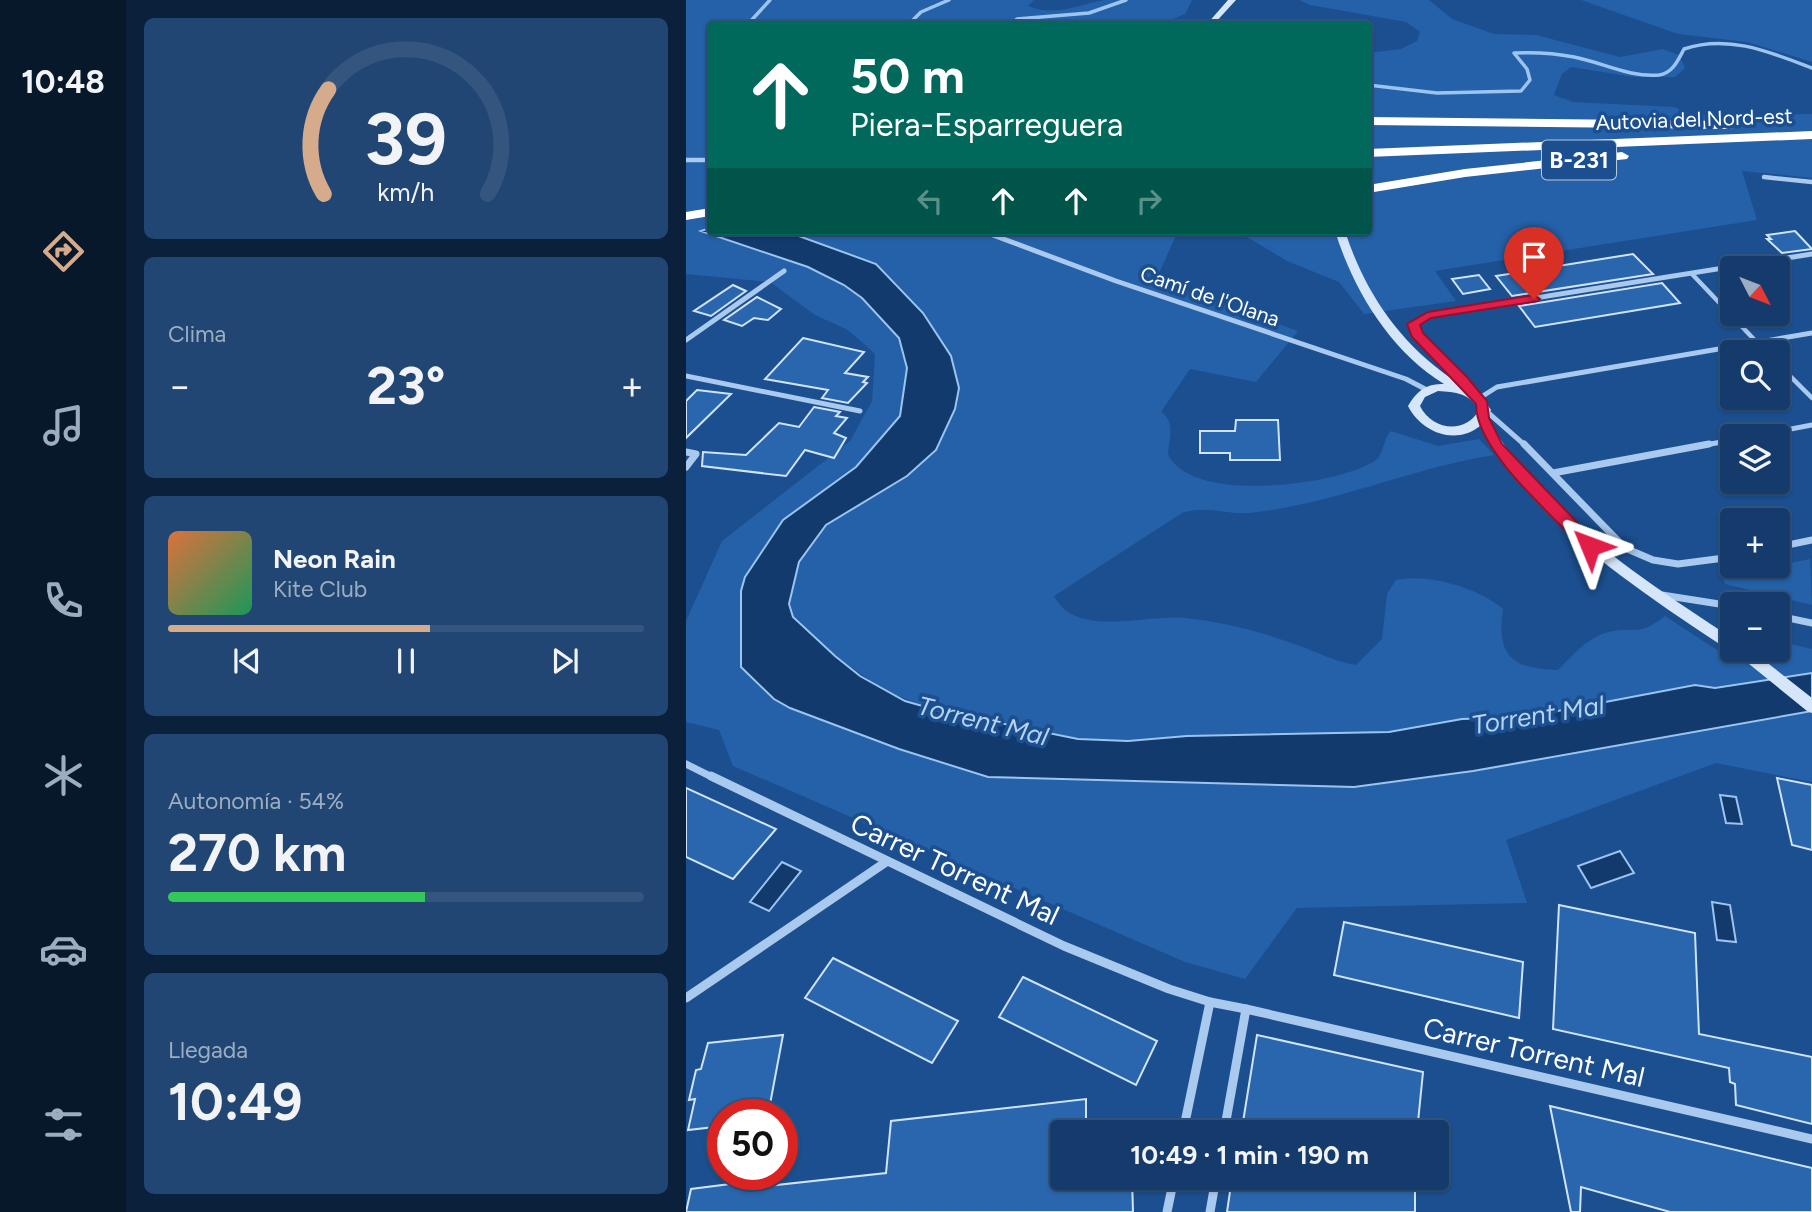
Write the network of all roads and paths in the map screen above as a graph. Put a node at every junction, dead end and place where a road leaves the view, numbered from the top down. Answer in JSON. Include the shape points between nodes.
{"nodes":[{"id":1,"x":1232,"y":0,"type":"edge"},
{"id":2,"x":1213,"y":21,"type":"edge"},
{"id":3,"x":1372,"y":121,"type":"edge"},
{"id":4,"x":1812,"y":122,"type":"edge"},
{"id":5,"x":1731,"y":125,"type":"junction"},
{"id":6,"x":1812,"y":135,"type":"edge"},
{"id":7,"x":1791,"y":136,"type":"junction"},
{"id":8,"x":1372,"y":140,"type":"edge"},
{"id":9,"x":1372,"y":153,"type":"edge"},
{"id":10,"x":686,"y":160,"type":"edge"},
{"id":11,"x":707,"y":160,"type":"edge"},
{"id":12,"x":1763,"y":177,"type":"dead end"},
{"id":13,"x":1812,"y":182,"type":"edge"},
{"id":14,"x":1372,"y":188,"type":"edge"},
{"id":15,"x":707,"y":200,"type":"edge"},
{"id":16,"x":686,"y":204,"type":"edge"},
{"id":17,"x":707,"y":212,"type":"edge"},
{"id":18,"x":686,"y":216,"type":"edge"},
{"id":19,"x":993,"y":235,"type":"edge"},
{"id":20,"x":1341,"y":235,"type":"edge"},
{"id":21,"x":1812,"y":254,"type":"edge"},
{"id":22,"x":784,"y":271,"type":"dead end"},
{"id":23,"x":1692,"y":274,"type":"junction"},
{"id":24,"x":1812,"y":333,"type":"edge"},
{"id":25,"x":686,"y":340,"type":"edge"},
{"id":26,"x":1755,"y":340,"type":"edge"},
{"id":27,"x":1769,"y":340,"type":"edge"},
{"id":28,"x":1720,"y":348,"type":"edge"},
{"id":29,"x":1413,"y":355,"type":"junction"},
{"id":30,"x":1790,"y":375,"type":"edge"},
{"id":31,"x":686,"y":376,"type":"edge"},
{"id":32,"x":1456,"y":388,"type":"junction"},
{"id":33,"x":1427,"y":390,"type":"junction"},
{"id":34,"x":1812,"y":398,"type":"edge"},
{"id":35,"x":1479,"y":405,"type":"junction"},
{"id":36,"x":860,"y":411,"type":"dead end"},
{"id":37,"x":1812,"y":425,"type":"edge"},
{"id":38,"x":1790,"y":429,"type":"edge"},
{"id":39,"x":1462,"y":430,"type":"junction"},
{"id":40,"x":1720,"y":442,"type":"edge"},
{"id":41,"x":1496,"y":446,"type":"junction"},
{"id":42,"x":686,"y":452,"type":"edge"},
{"id":43,"x":686,"y":467,"type":"edge"},
{"id":44,"x":1553,"y":473,"type":"junction"},
{"id":45,"x":1812,"y":540,"type":"edge"},
{"id":46,"x":1790,"y":545,"type":"edge"},
{"id":47,"x":1720,"y":559,"type":"edge"},
{"id":48,"x":1654,"y":594,"type":"junction"},
{"id":49,"x":1720,"y":604,"type":"edge"},
{"id":50,"x":1790,"y":618,"type":"edge"},
{"id":51,"x":1812,"y":623,"type":"edge"},
{"id":52,"x":1720,"y":637,"type":"edge"},
{"id":53,"x":1755,"y":662,"type":"edge"},
{"id":54,"x":1812,"y":708,"type":"edge"},
{"id":55,"x":686,"y":764,"type":"edge"},
{"id":56,"x":886,"y":862,"type":"junction"},
{"id":57,"x":686,"y":998,"type":"edge"},
{"id":58,"x":1210,"y":1002,"type":"junction"},
{"id":59,"x":1246,"y":1010,"type":"junction"},
{"id":60,"x":1185,"y":1120,"type":"edge"},
{"id":61,"x":1226,"y":1120,"type":"edge"},
{"id":62,"x":1812,"y":1139,"type":"edge"},
{"id":63,"x":1172,"y":1190,"type":"edge"},
{"id":64,"x":1214,"y":1190,"type":"edge"},
{"id":65,"x":1167,"y":1212,"type":"edge"},
{"id":66,"x":1210,"y":1212,"type":"edge"}],
"edges":[{"from":1,"to":2,"type":"main road"},
{"from":3,"to":5,"type":"highway"},
{"from":4,"to":5,"type":"highway","name":"Autovia del Nord-est"},
{"from":5,"to":8,"type":"highway","name":"Autovia del Nord-est"},
{"from":6,"to":7,"type":"highway","name":"Autovia del Nord-est"},
{"from":7,"to":9,"type":"highway","name":"Autovia del Nord-est"},
{"from":7,"to":14,"type":"highway","number":"B-231","via":[[1465,173]]},
{"from":10,"to":11,"type":"street"},
{"from":12,"to":13,"type":"street"},
{"from":15,"to":16,"type":"highway"},
{"from":17,"to":18,"type":"highway"},
{"from":19,"to":33,"type":"street","name":"Camí de l'Olana"},
{"from":20,"to":29,"type":"main road","via":[[1357,278]]},
{"from":21,"to":23,"type":"street"},
{"from":22,"to":25,"type":"street"},
{"from":23,"to":26,"type":"street"},
{"from":23,"to":35,"type":"street","via":[[1428,315],[1413,324],[1417,335],[1463,379]]},
{"from":24,"to":27,"type":"street"},
{"from":28,"to":35,"type":"street","via":[[1497,387]]},
{"from":29,"to":32,"type":"main road"},
{"from":29,"to":33,"type":"main road"},
{"from":30,"to":34,"type":"street"},
{"from":31,"to":36,"type":"street"},
{"from":32,"to":33,"type":"main road"},
{"from":32,"to":35,"type":"main road"},
{"from":33,"to":39,"type":"main road","via":[[1414,406],[1418,417],[1435,428]]},
{"from":35,"to":39,"type":"main road","via":[[1473,427]]},
{"from":35,"to":41,"type":"main road"},
{"from":35,"to":44,"type":"street"},
{"from":37,"to":38,"type":"street"},
{"from":39,"to":41,"type":"main road"},
{"from":40,"to":44,"type":"street"},
{"from":41,"to":48,"type":"main road","via":[[1579,537]]},
{"from":42,"to":43,"type":"street","via":[[695,454]]},
{"from":44,"to":47,"type":"street","via":[[1625,548],[1649,561],[1692,565]]},
{"from":45,"to":46,"type":"street"},
{"from":48,"to":49,"type":"street"},
{"from":48,"to":52,"type":"main road"},
{"from":50,"to":51,"type":"street"},
{"from":53,"to":54,"type":"main road"},
{"from":55,"to":56,"type":"street","name":"Carrer Torrent Mal"},
{"from":56,"to":57,"type":"street"},
{"from":56,"to":58,"type":"street","name":"Carrer Torrent Mal","via":[[1064,946]]},
{"from":58,"to":59,"type":"street","name":"Carrer Torrent Mal"},
{"from":58,"to":60,"type":"street"},
{"from":59,"to":61,"type":"street"},
{"from":59,"to":62,"type":"street","name":"Carrer Torrent Mal"},
{"from":63,"to":65,"type":"street"},
{"from":64,"to":66,"type":"street"}]}
